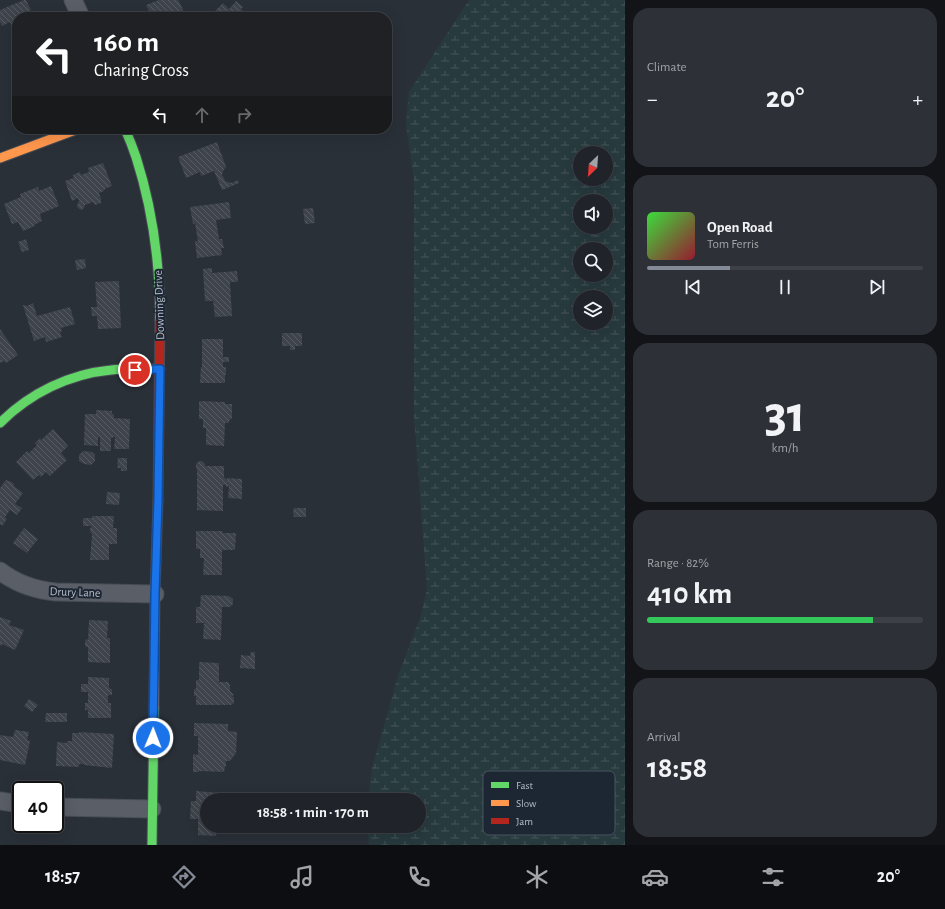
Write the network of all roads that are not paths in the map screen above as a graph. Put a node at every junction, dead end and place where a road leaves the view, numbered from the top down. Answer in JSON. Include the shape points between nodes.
{"nodes":[{"id":1,"x":73,"y":0,"type":"edge"},
{"id":2,"x":79,"y":12,"type":"edge"},
{"id":3,"x":65,"y":134,"type":"edge"},
{"id":4,"x":127,"y":134,"type":"edge"},
{"id":5,"x":0,"y":158,"type":"edge"},
{"id":6,"x":160,"y":369,"type":"junction"},
{"id":7,"x":0,"y":423,"type":"edge"},
{"id":8,"x":0,"y":571,"type":"edge"},
{"id":9,"x":155,"y":594,"type":"junction"},
{"id":10,"x":0,"y":801,"type":"edge"},
{"id":11,"x":12,"y":803,"type":"edge"},
{"id":12,"x":64,"y":807,"type":"edge"},
{"id":13,"x":152,"y":809,"type":"junction"},
{"id":14,"x":152,"y":845,"type":"edge"}],
"edges":[{"from":1,"to":2,"type":"street"},
{"from":3,"to":5,"type":"street"},
{"from":4,"to":6,"type":"street","name":"Downing Drive","via":[[146,193],[156,248],[160,298]]},
{"from":6,"to":7,"type":"street","via":[[110,370],[76,378],[56,385],[19,405]]},
{"from":6,"to":9,"type":"street","name":"Downing Drive"},
{"from":8,"to":9,"type":"street","name":"Drury Lane","via":[[31,588],[43,590]]},
{"from":9,"to":13,"type":"street","name":"Downing Drive"},
{"from":10,"to":11,"type":"street"},
{"from":12,"to":13,"type":"street"},
{"from":13,"to":14,"type":"street","name":"Downing Drive"}]}
